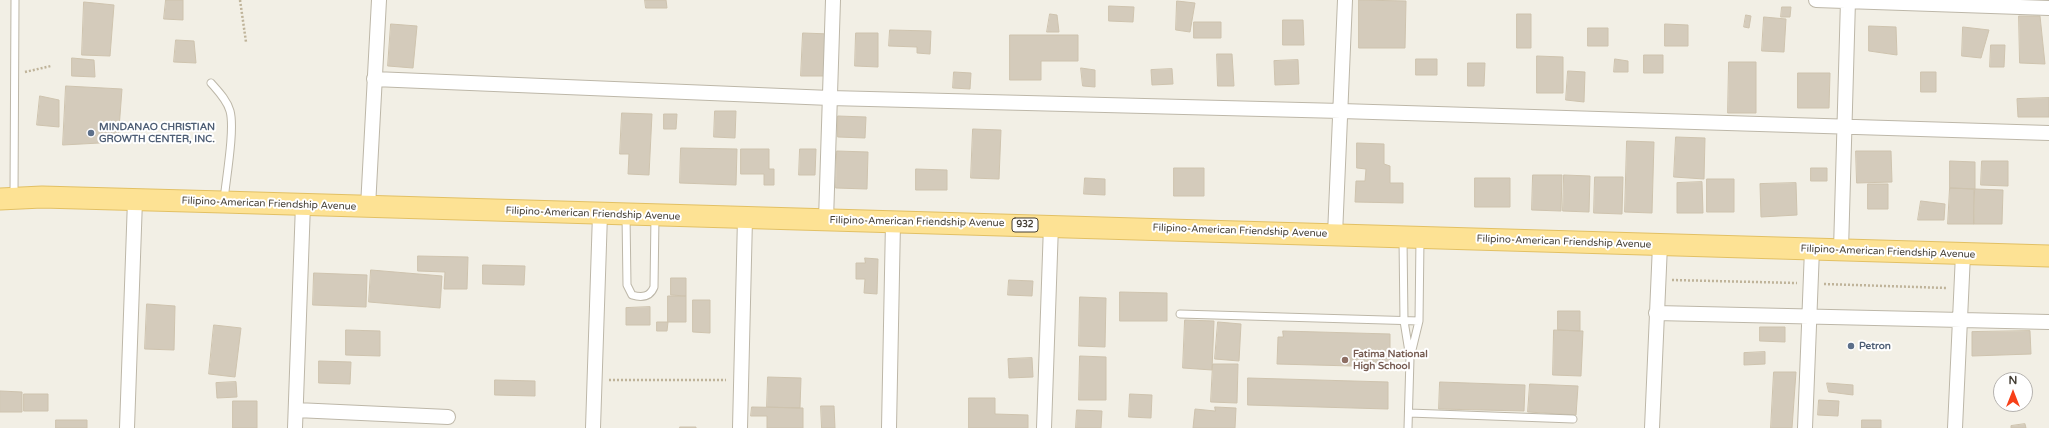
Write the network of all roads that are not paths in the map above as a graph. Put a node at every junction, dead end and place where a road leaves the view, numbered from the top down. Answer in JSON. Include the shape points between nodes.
{"nodes":[{"id":1,"x":15,"y":0,"type":"edge"},
{"id":2,"x":378,"y":0,"type":"edge"},
{"id":3,"x":833,"y":0,"type":"edge"},
{"id":4,"x":1345,"y":0,"type":"edge"},
{"id":5,"x":1816,"y":0,"type":"edge"},
{"id":6,"x":1848,"y":0,"type":"edge"},
{"id":7,"x":2049,"y":8,"type":"edge"},
{"id":8,"x":374,"y":79,"type":"junction"},
{"id":9,"x":211,"y":83,"type":"dead end"},
{"id":10,"x":830,"y":98,"type":"junction"},
{"id":11,"x":1341,"y":111,"type":"junction"},
{"id":12,"x":1844,"y":125,"type":"junction"},
{"id":13,"x":2049,"y":133,"type":"edge"},
{"id":14,"x":7,"y":199,"type":"edge"},
{"id":15,"x":135,"y":200,"type":"junction"},
{"id":16,"x":223,"y":202,"type":"junction"},
{"id":17,"x":303,"y":204,"type":"junction"},
{"id":18,"x":368,"y":207,"type":"junction"},
{"id":19,"x":600,"y":214,"type":"junction"},
{"id":20,"x":626,"y":215,"type":"junction"},
{"id":21,"x":655,"y":216,"type":"junction"},
{"id":22,"x":745,"y":218,"type":"junction"},
{"id":23,"x":826,"y":220,"type":"junction"},
{"id":24,"x":893,"y":222,"type":"junction"},
{"id":25,"x":1051,"y":225,"type":"junction"},
{"id":26,"x":1336,"y":235,"type":"junction"},
{"id":27,"x":1412,"y":237,"type":"junction"},
{"id":28,"x":1660,"y":245,"type":"junction"},
{"id":29,"x":1812,"y":249,"type":"junction"},
{"id":30,"x":1841,"y":250,"type":"junction"},
{"id":31,"x":1962,"y":254,"type":"junction"},
{"id":32,"x":2049,"y":256,"type":"edge"},
{"id":33,"x":1656,"y":313,"type":"junction"},
{"id":34,"x":1180,"y":314,"type":"dead end"},
{"id":35,"x":1810,"y":317,"type":"junction"},
{"id":36,"x":1404,"y":321,"type":"junction"},
{"id":37,"x":1419,"y":321,"type":"junction"},
{"id":38,"x":1959,"y":321,"type":"junction"},
{"id":39,"x":2049,"y":322,"type":"edge"},
{"id":40,"x":1410,"y":358,"type":"junction"},
{"id":41,"x":296,"y":410,"type":"junction"},
{"id":42,"x":1409,"y":413,"type":"junction"},
{"id":43,"x":448,"y":417,"type":"dead end"},
{"id":44,"x":1573,"y":419,"type":"dead end"},
{"id":45,"x":127,"y":428,"type":"edge"},
{"id":46,"x":295,"y":428,"type":"edge"},
{"id":47,"x":593,"y":428,"type":"edge"},
{"id":48,"x":740,"y":428,"type":"edge"},
{"id":49,"x":889,"y":428,"type":"edge"},
{"id":50,"x":1044,"y":428,"type":"edge"},
{"id":51,"x":1408,"y":428,"type":"edge"},
{"id":52,"x":1652,"y":428,"type":"edge"},
{"id":53,"x":1805,"y":428,"type":"edge"},
{"id":54,"x":1956,"y":428,"type":"edge"}],
"edges":[{"from":1,"to":14,"type":"lane","via":[[16,74]]},
{"from":2,"to":8,"type":"street"},
{"from":3,"to":10,"type":"street"},
{"from":4,"to":11,"type":"street"},
{"from":5,"to":6,"type":"street"},
{"from":6,"to":7,"type":"street"},
{"from":6,"to":12,"type":"street"},
{"from":8,"to":10,"type":"street"},
{"from":8,"to":18,"type":"street"},
{"from":9,"to":16,"type":"lane","via":[[226,102],[232,122]]},
{"from":10,"to":11,"type":"street"},
{"from":10,"to":23,"type":"street"},
{"from":11,"to":12,"type":"street"},
{"from":11,"to":26,"type":"street"},
{"from":12,"to":13,"type":"street"},
{"from":12,"to":30,"type":"street"},
{"from":14,"to":15,"type":"main road","name":"Filipino-American Friendship Avenue","number":"932"},
{"from":15,"to":16,"type":"main road","name":"Filipino-American Friendship Avenue","number":"932"},
{"from":15,"to":45,"type":"street"},
{"from":16,"to":17,"type":"main road","name":"Filipino-American Friendship Avenue","number":"932"},
{"from":17,"to":18,"type":"main road","name":"Filipino-American Friendship Avenue","number":"932"},
{"from":17,"to":41,"type":"street"},
{"from":18,"to":19,"type":"main road","name":"Filipino-American Friendship Avenue","number":"932"},
{"from":19,"to":20,"type":"main road","name":"Filipino-American Friendship Avenue","number":"932"},
{"from":19,"to":47,"type":"street"},
{"from":20,"to":21,"type":"main road","name":"Filipino-American Friendship Avenue","number":"932"},
{"from":20,"to":21,"type":"lane","via":[[627,285],[632,295],[644,297],[652,292],[654,287]]},
{"from":21,"to":22,"type":"main road","name":"Filipino-American Friendship Avenue","number":"932"},
{"from":22,"to":23,"type":"main road","name":"Filipino-American Friendship Avenue","number":"932"},
{"from":22,"to":48,"type":"street"},
{"from":23,"to":24,"type":"main road","name":"Filipino-American Friendship Avenue","number":"932"},
{"from":24,"to":25,"type":"main road","name":"Filipino-American Friendship Avenue","number":"932"},
{"from":24,"to":49,"type":"street"},
{"from":25,"to":26,"type":"main road","name":"Filipino-American Friendship Avenue","number":"932"},
{"from":25,"to":50,"type":"street"},
{"from":26,"to":27,"type":"main road","name":"Filipino-American Friendship Avenue","number":"932"},
{"from":27,"to":28,"type":"main road","name":"Filipino-American Friendship Avenue","number":"932"},
{"from":27,"to":36,"type":"lane"},
{"from":27,"to":37,"type":"lane"},
{"from":28,"to":29,"type":"main road","name":"Filipino-American Friendship Avenue","number":"932"},
{"from":28,"to":33,"type":"street"},
{"from":29,"to":30,"type":"main road","name":"Filipino-American Friendship Avenue","number":"932"},
{"from":29,"to":35,"type":"street"},
{"from":30,"to":31,"type":"main road","name":"Filipino-American Friendship Avenue","number":"932"},
{"from":31,"to":32,"type":"main road","name":"Filipino-American Friendship Avenue","number":"932"},
{"from":31,"to":38,"type":"street"},
{"from":33,"to":35,"type":"street"},
{"from":33,"to":52,"type":"street"},
{"from":34,"to":36,"type":"lane"},
{"from":35,"to":38,"type":"street"},
{"from":35,"to":53,"type":"street"},
{"from":36,"to":37,"type":"lane"},
{"from":36,"to":40,"type":"lane"},
{"from":37,"to":40,"type":"lane"},
{"from":38,"to":39,"type":"street"},
{"from":38,"to":54,"type":"street"},
{"from":40,"to":42,"type":"lane"},
{"from":41,"to":43,"type":"street"},
{"from":41,"to":46,"type":"street"},
{"from":42,"to":44,"type":"lane"},
{"from":42,"to":51,"type":"lane"}]}
